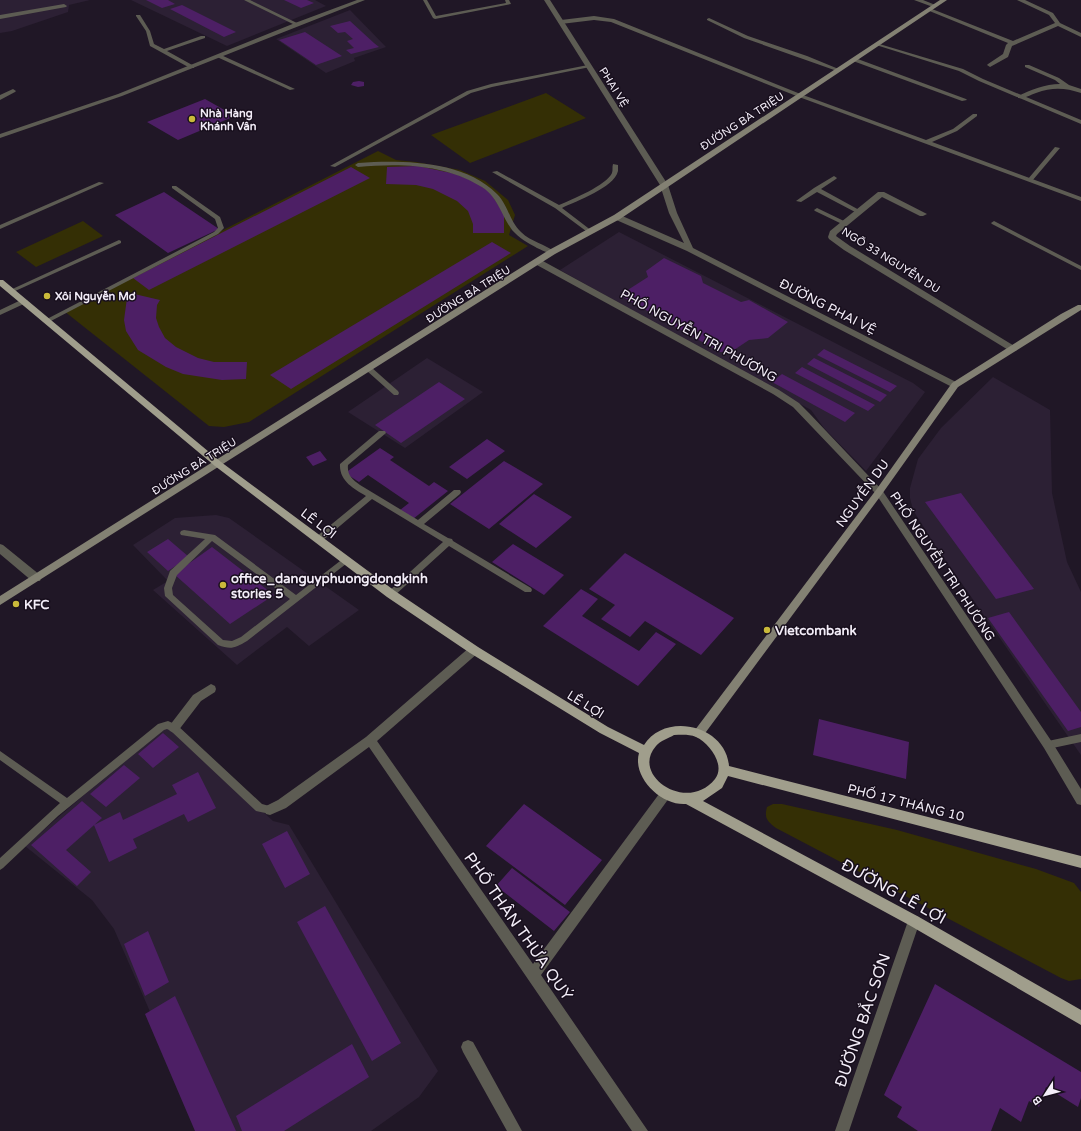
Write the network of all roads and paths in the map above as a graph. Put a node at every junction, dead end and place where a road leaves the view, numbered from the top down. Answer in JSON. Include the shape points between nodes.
{"nodes":[{"id":1,"x":246,"y":0,"type":"edge"},
{"id":2,"x":362,"y":0,"type":"edge"},
{"id":3,"x":425,"y":0,"type":"edge"},
{"id":4,"x":507,"y":0,"type":"edge"},
{"id":5,"x":547,"y":0,"type":"edge"},
{"id":6,"x":917,"y":0,"type":"edge"},
{"id":7,"x":944,"y":0,"type":"edge"},
{"id":8,"x":1020,"y":0,"type":"edge"},
{"id":9,"x":354,"y":1,"type":"edge"},
{"id":10,"x":64,"y":6,"type":"dead end"},
{"id":11,"x":933,"y":8,"type":"junction"},
{"id":12,"x":138,"y":16,"type":"dead end"},
{"id":13,"x":0,"y":17,"type":"edge"},
{"id":14,"x":709,"y":19,"type":"dead end"},
{"id":15,"x":561,"y":22,"type":"junction"},
{"id":16,"x":297,"y":24,"type":"junction"},
{"id":17,"x":1058,"y":24,"type":"junction"},
{"id":18,"x":1081,"y":35,"type":"edge"},
{"id":19,"x":203,"y":37,"type":"dead end"},
{"id":20,"x":878,"y":44,"type":"junction"},
{"id":21,"x":1013,"y":44,"type":"junction"},
{"id":22,"x":164,"y":51,"type":"junction"},
{"id":23,"x":219,"y":56,"type":"junction"},
{"id":24,"x":855,"y":60,"type":"junction"},
{"id":25,"x":990,"y":65,"type":"dead end"},
{"id":26,"x":588,"y":66,"type":"junction"},
{"id":27,"x":1027,"y":66,"type":"dead end"},
{"id":28,"x":192,"y":67,"type":"junction"},
{"id":29,"x":839,"y":70,"type":"junction"},
{"id":30,"x":1067,"y":87,"type":"junction"},
{"id":31,"x":292,"y":89,"type":"dead end"},
{"id":32,"x":13,"y":91,"type":"dead end"},
{"id":33,"x":1081,"y":91,"type":"edge"},
{"id":34,"x":801,"y":96,"type":"junction"},
{"id":35,"x":1020,"y":97,"type":"junction"},
{"id":36,"x":0,"y":98,"type":"edge"},
{"id":37,"x":964,"y":100,"type":"dead end"},
{"id":38,"x":976,"y":114,"type":"dead end"},
{"id":39,"x":1081,"y":122,"type":"edge"},
{"id":40,"x":0,"y":136,"type":"edge"},
{"id":41,"x":926,"y":142,"type":"junction"},
{"id":42,"x":1057,"y":148,"type":"dead end"},
{"id":43,"x":358,"y":165,"type":"dead end"},
{"id":44,"x":333,"y":166,"type":"dead end"},
{"id":45,"x":615,"y":166,"type":"dead end"},
{"id":46,"x":495,"y":172,"type":"dead end"},
{"id":47,"x":834,"y":178,"type":"dead end"},
{"id":48,"x":1030,"y":180,"type":"junction"},
{"id":49,"x":100,"y":183,"type":"dead end"},
{"id":50,"x":664,"y":185,"type":"junction"},
{"id":51,"x":174,"y":187,"type":"dead end"},
{"id":52,"x":816,"y":189,"type":"junction"},
{"id":53,"x":1081,"y":199,"type":"edge"},
{"id":54,"x":799,"y":201,"type":"dead end"},
{"id":55,"x":559,"y":207,"type":"junction"},
{"id":56,"x":817,"y":210,"type":"dead end"},
{"id":57,"x":858,"y":212,"type":"junction"},
{"id":58,"x":923,"y":214,"type":"dead end"},
{"id":59,"x":617,"y":217,"type":"junction"},
{"id":60,"x":844,"y":223,"type":"junction"},
{"id":61,"x":994,"y":223,"type":"dead end"},
{"id":62,"x":0,"y":227,"type":"edge"},
{"id":63,"x":590,"y":232,"type":"junction"},
{"id":64,"x":119,"y":242,"type":"dead end"},
{"id":65,"x":690,"y":249,"type":"junction"},
{"id":66,"x":552,"y":252,"type":"junction"},
{"id":67,"x":538,"y":262,"type":"junction"},
{"id":68,"x":1081,"y":268,"type":"edge"},
{"id":69,"x":0,"y":282,"type":"edge"},
{"id":70,"x":11,"y":291,"type":"junction"},
{"id":71,"x":24,"y":302,"type":"junction"},
{"id":72,"x":1081,"y":307,"type":"edge"},
{"id":73,"x":0,"y":313,"type":"edge"},
{"id":74,"x":47,"y":321,"type":"junction"},
{"id":75,"x":1012,"y":349,"type":"junction"},
{"id":76,"x":369,"y":369,"type":"junction"},
{"id":77,"x":955,"y":386,"type":"junction"},
{"id":78,"x":396,"y":393,"type":"dead end"},
{"id":79,"x":382,"y":433,"type":"dead end"},
{"id":80,"x":218,"y":464,"type":"junction"},
{"id":81,"x":457,"y":492,"type":"dead end"},
{"id":82,"x":879,"y":492,"type":"junction"},
{"id":83,"x":371,"y":496,"type":"junction"},
{"id":84,"x":419,"y":524,"type":"junction"},
{"id":85,"x":184,"y":533,"type":"dead end"},
{"id":86,"x":212,"y":537,"type":"junction"},
{"id":87,"x":319,"y":539,"type":"junction"},
{"id":88,"x":449,"y":541,"type":"junction"},
{"id":89,"x":0,"y":548,"type":"edge"},
{"id":90,"x":347,"y":560,"type":"junction"},
{"id":91,"x":36,"y":578,"type":"junction"},
{"id":92,"x":528,"y":590,"type":"dead end"},
{"id":93,"x":391,"y":594,"type":"junction"},
{"id":94,"x":296,"y":599,"type":"junction"},
{"id":95,"x":0,"y":601,"type":"edge"},
{"id":96,"x":474,"y":650,"type":"junction"},
{"id":97,"x":211,"y":688,"type":"dead end"},
{"id":98,"x":174,"y":728,"type":"junction"},
{"id":99,"x":699,"y":733,"type":"junction"},
{"id":100,"x":1081,"y":738,"type":"edge"},
{"id":101,"x":370,"y":740,"type":"junction"},
{"id":102,"x":1048,"y":745,"type":"junction"},
{"id":103,"x":645,"y":751,"type":"junction"},
{"id":104,"x":0,"y":755,"type":"edge"},
{"id":105,"x":724,"y":770,"type":"junction"},
{"id":106,"x":666,"y":794,"type":"junction"},
{"id":107,"x":688,"y":799,"type":"junction"},
{"id":108,"x":1081,"y":800,"type":"edge"},
{"id":109,"x":67,"y":803,"type":"junction"},
{"id":110,"x":270,"y":810,"type":"joint"},
{"id":111,"x":1081,"y":862,"type":"edge"},
{"id":112,"x":0,"y":865,"type":"edge"},
{"id":113,"x":914,"y":921,"type":"junction"},
{"id":114,"x":533,"y":975,"type":"junction"},
{"id":115,"x":1081,"y":1018,"type":"edge"},
{"id":116,"x":468,"y":1047,"type":"dead end"},
{"id":117,"x":514,"y":1131,"type":"edge"},
{"id":118,"x":641,"y":1131,"type":"edge"},
{"id":119,"x":842,"y":1131,"type":"edge"}],
"edges":[{"from":1,"to":16,"type":"lane"},
{"from":2,"to":9,"type":"street"},
{"from":3,"to":4,"type":"lane","via":[[435,18],[509,4]]},
{"from":5,"to":15,"type":"street","name":"PHAI VỆ"},
{"from":6,"to":11,"type":"street"},
{"from":7,"to":11,"type":"main road","name":"ĐƯỜNG BÀ TRIỆU"},
{"from":8,"to":17,"type":"street","via":[[1051,14]]},
{"from":9,"to":16,"type":"street"},
{"from":10,"to":13,"type":"street"},
{"from":11,"to":20,"type":"main road","name":"ĐƯỜNG BÀ TRIỆU"},
{"from":11,"to":21,"type":"street"},
{"from":12,"to":22,"type":"lane","via":[[148,31],[152,45]]},
{"from":14,"to":29,"type":"lane","via":[[746,37]]},
{"from":15,"to":26,"type":"street","name":"PHAI VỆ"},
{"from":15,"to":34,"type":"street","via":[[594,18],[612,20]]},
{"from":16,"to":23,"type":"street"},
{"from":17,"to":18,"type":"street"},
{"from":17,"to":21,"type":"street"},
{"from":19,"to":22,"type":"lane"},
{"from":20,"to":24,"type":"main road","name":"ĐƯỜNG BÀ TRIỆU"},
{"from":20,"to":35,"type":"lane","via":[[961,70]]},
{"from":21,"to":25,"type":"street","via":[[1009,45],[1007,55]]},
{"from":22,"to":28,"type":"lane"},
{"from":23,"to":28,"type":"street"},
{"from":23,"to":31,"type":"street"},
{"from":24,"to":29,"type":"main road","name":"ĐƯỜNG BÀ TRIỆU"},
{"from":24,"to":37,"type":"street"},
{"from":26,"to":44,"type":"lane","via":[[469,92]]},
{"from":26,"to":50,"type":"street","name":"PHAI VỆ"},
{"from":27,"to":30,"type":"street","via":[[1057,79]]},
{"from":28,"to":40,"type":"street"},
{"from":29,"to":34,"type":"main road","name":"ĐƯỜNG BÀ TRIỆU"},
{"from":30,"to":33,"type":"street"},
{"from":30,"to":35,"type":"street","via":[[1053,85]]},
{"from":32,"to":36,"type":"street"},
{"from":34,"to":41,"type":"street"},
{"from":34,"to":50,"type":"main road","name":"ĐƯỜNG BÀ TRIỆU"},
{"from":35,"to":39,"type":"lane"},
{"from":38,"to":41,"type":"street","via":[[955,130]]},
{"from":41,"to":48,"type":"street"},
{"from":42,"to":48,"type":"lane"},
{"from":43,"to":66,"type":"lane","via":[[389,163],[424,166],[446,169],[473,179],[496,195],[520,235]]},
{"from":45,"to":55,"type":"lane","via":[[615,172],[608,181]]},
{"from":46,"to":55,"type":"lane"},
{"from":47,"to":52,"type":"lane"},
{"from":48,"to":53,"type":"street"},
{"from":49,"to":62,"type":"lane"},
{"from":50,"to":59,"type":"main road","name":"ĐƯỜNG BÀ TRIỆU"},
{"from":50,"to":65,"type":"street","via":[[673,214]]},
{"from":51,"to":74,"type":"lane","via":[[218,218],[221,228],[216,233]]},
{"from":52,"to":54,"type":"lane"},
{"from":52,"to":57,"type":"lane"},
{"from":55,"to":63,"type":"lane","via":[[575,217]]},
{"from":56,"to":60,"type":"lane"},
{"from":57,"to":58,"type":"street","name":"NGÕ 33 NGUYỄN DU","via":[[881,194]]},
{"from":57,"to":60,"type":"street","name":"NGÕ 33 NGUYỄN DU"},
{"from":59,"to":63,"type":"main road","name":"ĐƯỜNG BÀ TRIỆU"},
{"from":59,"to":65,"type":"street","name":"ĐƯỜNG PHAI VỆ"},
{"from":60,"to":75,"type":"street","name":"NGÕ 33 NGUYỄN DU","via":[[832,237]]},
{"from":61,"to":68,"type":"lane"},
{"from":63,"to":66,"type":"main road","name":"ĐƯỜNG BÀ TRIỆU"},
{"from":64,"to":70,"type":"lane"},
{"from":65,"to":77,"type":"street","name":"ĐƯỜNG PHAI VỆ"},
{"from":66,"to":67,"type":"main road","name":"ĐƯỜNG BÀ TRIỆU"},
{"from":67,"to":76,"type":"main road","name":"ĐƯỜNG BÀ TRIỆU"},
{"from":67,"to":82,"type":"street","name":"PHỐ NGUYỄN TRI PHƯƠNG","via":[[796,405]]},
{"from":69,"to":70,"type":"main road","name":"LÊ LỢI"},
{"from":70,"to":71,"type":"main road","name":"LÊ LỢI"},
{"from":71,"to":73,"type":"street"},
{"from":71,"to":74,"type":"main road","name":"LÊ LỢI"},
{"from":72,"to":75,"type":"main road","name":"NGUYỄN DU"},
{"from":74,"to":80,"type":"main road","name":"LÊ LỢI"},
{"from":75,"to":77,"type":"main road","name":"NGUYỄN DU"},
{"from":76,"to":78,"type":"lane"},
{"from":76,"to":80,"type":"main road","name":"ĐƯỜNG BÀ TRIỆU"},
{"from":77,"to":82,"type":"main road","name":"NGUYỄN DU"},
{"from":79,"to":83,"type":"lane","via":[[344,464],[343,470],[348,480]]},
{"from":80,"to":87,"type":"main road","name":"LÊ LỢI"},
{"from":80,"to":91,"type":"main road","name":"ĐƯỜNG BÀ TRIỆU"},
{"from":81,"to":84,"type":"lane"},
{"from":82,"to":99,"type":"main road","name":"NGUYỄN DU"},
{"from":82,"to":102,"type":"street","name":"PHỐ NGUYỄN TRI PHƯƠNG"},
{"from":83,"to":84,"type":"lane"},
{"from":83,"to":87,"type":"lane"},
{"from":84,"to":88,"type":"lane"},
{"from":85,"to":86,"type":"lane"},
{"from":86,"to":94,"type":"lane"},
{"from":86,"to":94,"type":"lane","via":[[173,573],[168,588],[169,596],[221,643],[232,645],[244,639]]},
{"from":87,"to":90,"type":"main road","name":"LÊ LỢI"},
{"from":88,"to":92,"type":"lane"},
{"from":88,"to":93,"type":"lane"},
{"from":89,"to":91,"type":"street"},
{"from":90,"to":93,"type":"main road","name":"LÊ LỢI"},
{"from":90,"to":94,"type":"lane"},
{"from":91,"to":95,"type":"main road","name":"ĐƯỜNG BÀ TRIỆU"},
{"from":93,"to":96,"type":"main road","name":"LÊ LỢI"},
{"from":96,"to":101,"type":"street"},
{"from":96,"to":103,"type":"main road","name":"LÊ LỢI","via":[[604,730]]},
{"from":97,"to":98,"type":"street","via":[[197,698]]},
{"from":98,"to":109,"type":"lane","via":[[168,725],[161,727]]},
{"from":98,"to":110,"type":"lane","via":[[259,808]]},
{"from":99,"to":103,"type":"main road","via":[[673,730],[651,741]]},
{"from":99,"to":105,"type":"main road","via":[[713,743],[721,756]]},
{"from":100,"to":102,"type":"lane"},
{"from":101,"to":110,"type":"street"},
{"from":101,"to":114,"type":"street","name":"PHỐ THÂN THỪA QUÝ"},
{"from":102,"to":108,"type":"street","name":"PHỐ NGUYỄN TRI PHƯƠNG"},
{"from":103,"to":106,"type":"main road","via":[[643,763],[646,775],[654,786]]},
{"from":104,"to":109,"type":"lane"},
{"from":105,"to":107,"type":"main road","via":[[713,790],[702,797]]},
{"from":105,"to":111,"type":"main road","name":"PHỐ 17 THÁNG 10"},
{"from":106,"to":107,"type":"main road"},
{"from":106,"to":114,"type":"street"},
{"from":107,"to":113,"type":"main road","name":"ĐƯỜNG LÊ LỢI"},
{"from":109,"to":112,"type":"lane"},
{"from":113,"to":115,"type":"main road","name":"ĐƯỜNG LÊ LỢI"},
{"from":113,"to":119,"type":"street","name":"ĐƯỜNG BẮC SƠN"},
{"from":114,"to":118,"type":"street","name":"PHỐ THÂN THỪA QUÝ"},
{"from":116,"to":117,"type":"street"}]}
